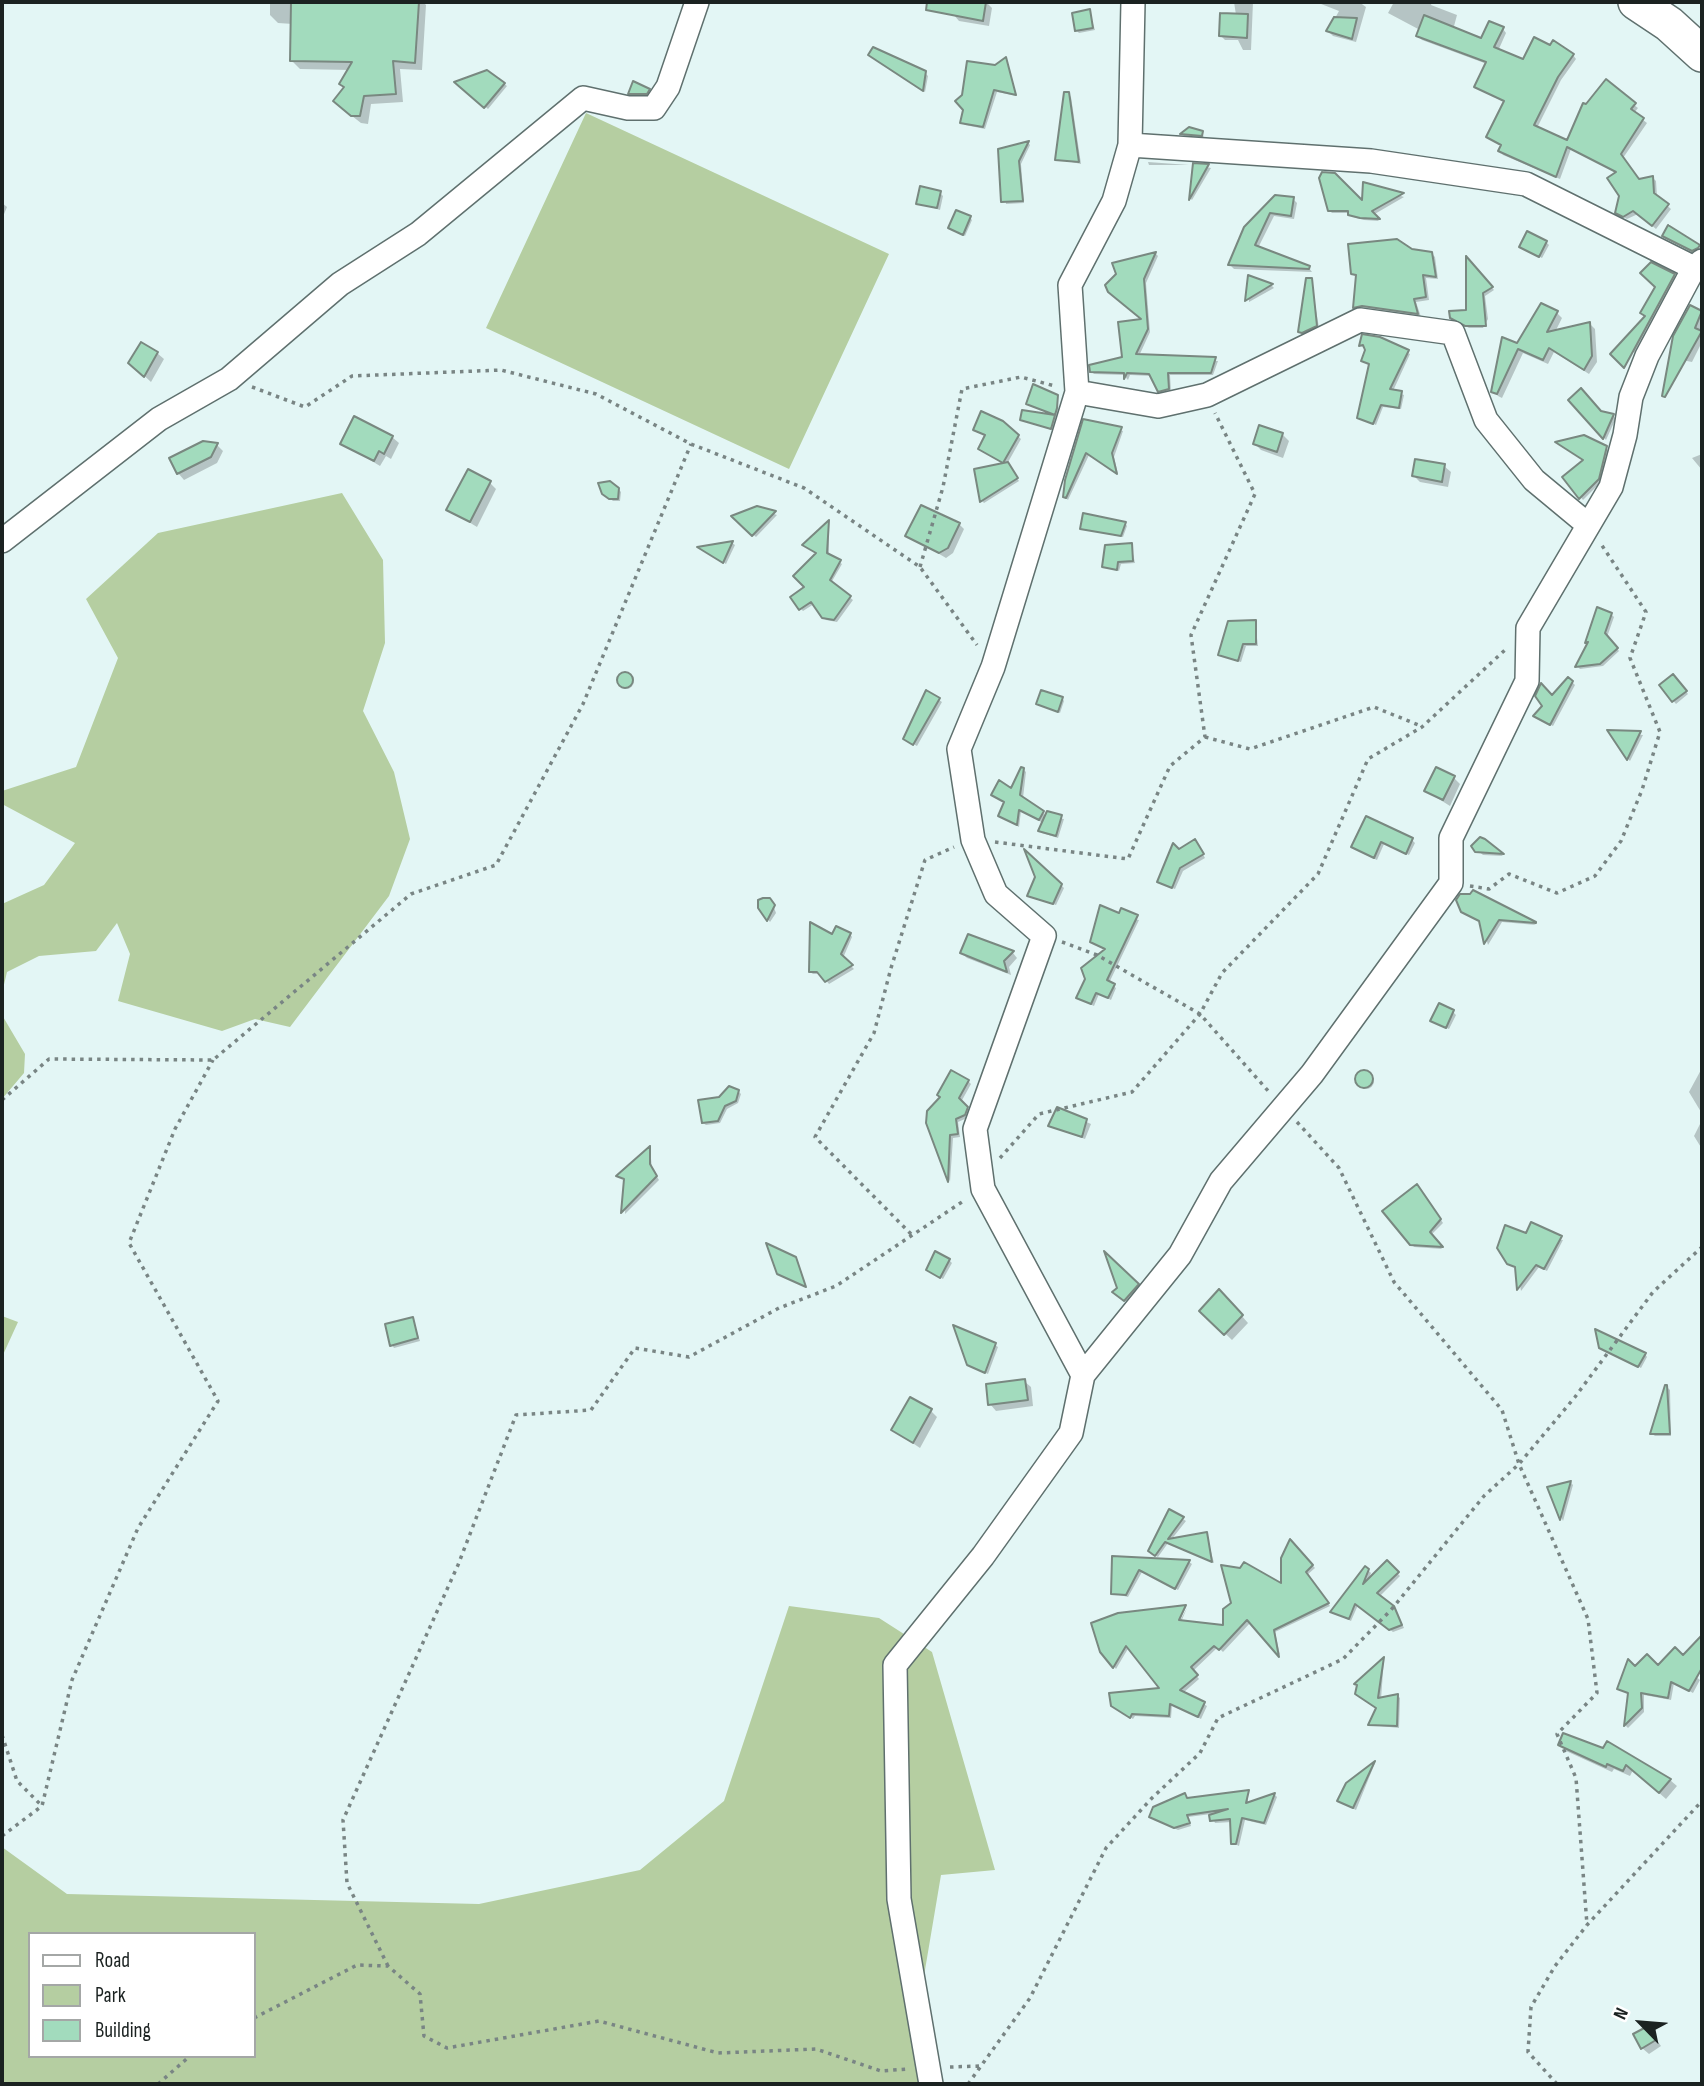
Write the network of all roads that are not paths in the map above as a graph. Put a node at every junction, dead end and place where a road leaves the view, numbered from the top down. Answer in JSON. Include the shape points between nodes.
{"nodes":[{"id":1,"x":697,"y":2,"type":"edge"},
{"id":2,"x":1133,"y":2,"type":"edge"},
{"id":3,"x":1636,"y":2,"type":"edge"},
{"id":4,"x":1702,"y":54,"type":"edge"},
{"id":5,"x":1130,"y":145,"type":"junction"},
{"id":6,"x":1698,"y":264,"type":"edge"},
{"id":7,"x":1077,"y":393,"type":"junction"},
{"id":8,"x":1587,"y":524,"type":"junction"},
{"id":9,"x":2,"y":541,"type":"edge"},
{"id":10,"x":1083,"y":1375,"type":"junction"},
{"id":11,"x":930,"y":2076,"type":"edge"}],
"edges":[{"from":1,"to":9,"type":"street","via":[[668,88],[654,108],[628,108],[583,98],[418,234],[340,284],[229,379],[159,418]]},
{"from":2,"to":5,"type":"street"},
{"from":3,"to":4,"type":"main road"},
{"from":5,"to":6,"type":"street","via":[[1371,162],[1526,184]]},
{"from":5,"to":7,"type":"street","via":[[1114,201],[1070,285]]},
{"from":6,"to":8,"type":"street","via":[[1647,356],[1631,397],[1611,487]]},
{"from":7,"to":8,"type":"street","via":[[1158,406],[1207,396],[1360,320],[1453,333],[1486,420],[1534,480]]},
{"from":7,"to":10,"type":"street","via":[[993,667],[959,749],[973,839],[996,894],[1044,936],[975,1129],[983,1189]]},
{"from":8,"to":10,"type":"street","via":[[1528,628],[1527,681],[1451,838],[1451,883],[1312,1074],[1221,1181],[1180,1255]]},
{"from":10,"to":11,"type":"street","via":[[1071,1433],[983,1556],[895,1665],[898,1899]]}]}
